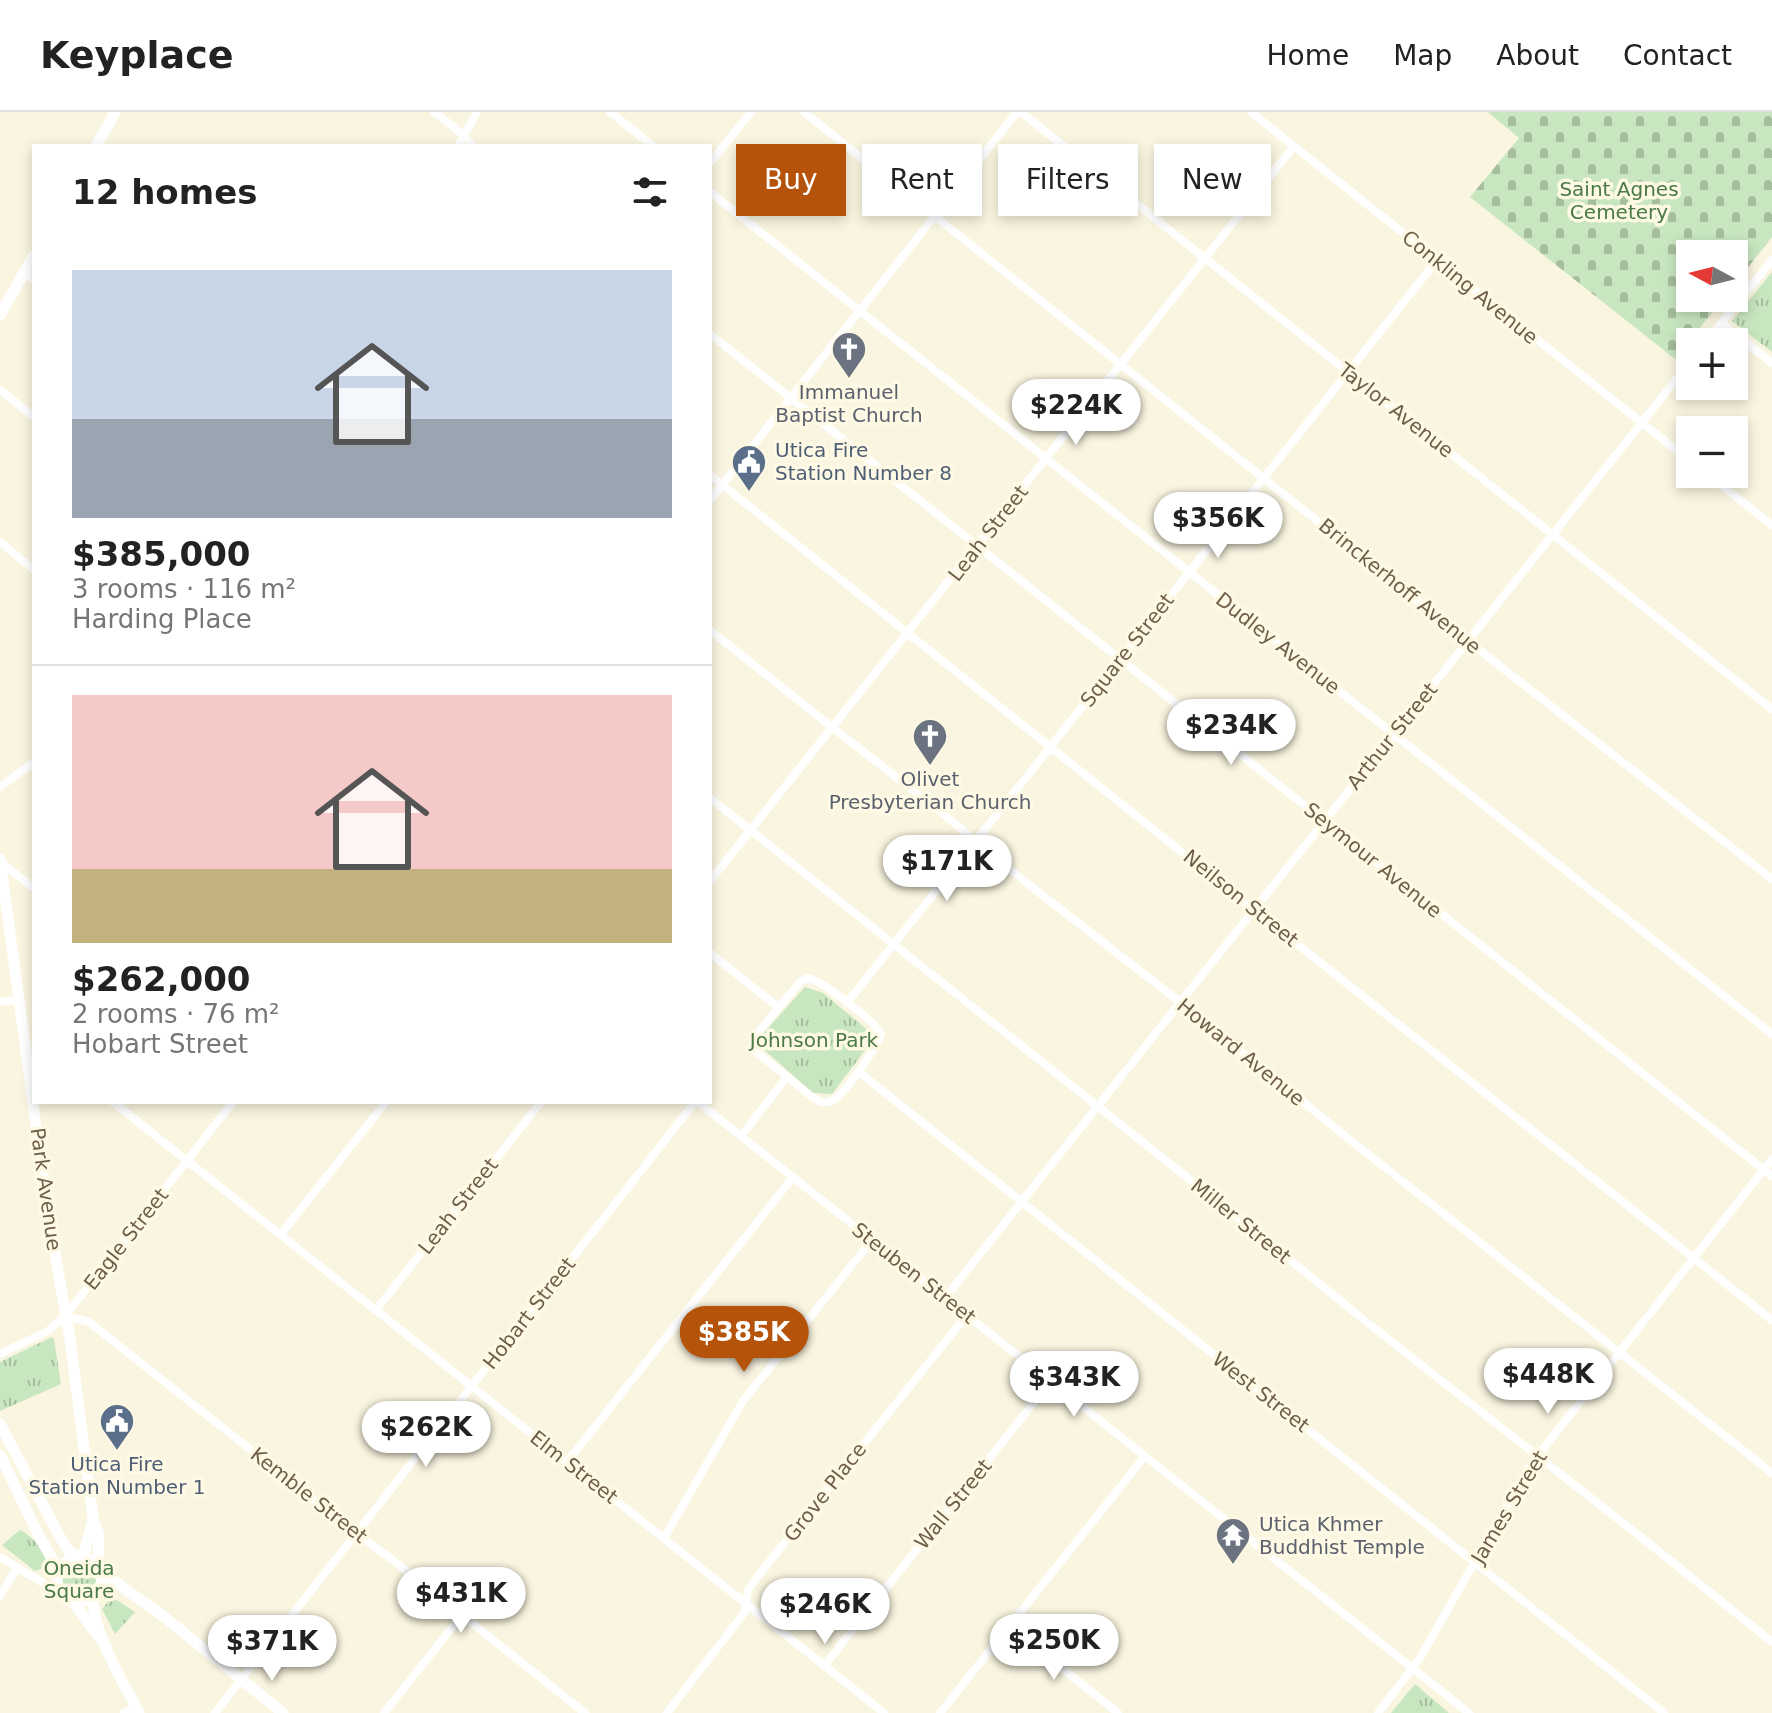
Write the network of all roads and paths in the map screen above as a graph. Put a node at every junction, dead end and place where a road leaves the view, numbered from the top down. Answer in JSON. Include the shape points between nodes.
{"nodes":[{"id":1,"x":115,"y":112,"type":"edge"},
{"id":2,"x":434,"y":112,"type":"edge"},
{"id":3,"x":477,"y":112,"type":"edge"},
{"id":4,"x":610,"y":112,"type":"edge"},
{"id":5,"x":751,"y":112,"type":"edge"},
{"id":6,"x":804,"y":112,"type":"edge"},
{"id":7,"x":1019,"y":112,"type":"edge"},
{"id":8,"x":1251,"y":112,"type":"edge"},
{"id":9,"x":463,"y":136,"type":"junction"},
{"id":10,"x":97,"y":144,"type":"edge"},
{"id":11,"x":459,"y":144,"type":"edge"},
{"id":12,"x":471,"y":144,"type":"edge"},
{"id":13,"x":650,"y":144,"type":"edge"},
{"id":14,"x":1294,"y":146,"type":"junction"},
{"id":15,"x":862,"y":158,"type":"edge"},
{"id":16,"x":982,"y":158,"type":"edge"},
{"id":17,"x":712,"y":161,"type":"edge"},
{"id":18,"x":712,"y":194,"type":"edge"},
{"id":19,"x":935,"y":216,"type":"joint"},
{"id":20,"x":1206,"y":259,"type":"junction"},
{"id":21,"x":1437,"y":260,"type":"junction"},
{"id":22,"x":1772,"y":260,"type":"edge"},
{"id":23,"x":29,"y":277,"type":"edge"},
{"id":24,"x":860,"y":311,"type":"junction"},
{"id":25,"x":0,"y":315,"type":"edge"},
{"id":26,"x":1721,"y":323,"type":"junction"},
{"id":27,"x":1717,"y":328,"type":"edge"},
{"id":28,"x":712,"y":336,"type":"edge"},
{"id":29,"x":1772,"y":363,"type":"edge"},
{"id":30,"x":1121,"y":364,"type":"junction"},
{"id":31,"x":1349,"y":373,"type":"junction"},
{"id":32,"x":1676,"y":379,"type":"edge"},
{"id":33,"x":0,"y":390,"type":"edge"},
{"id":34,"x":791,"y":398,"type":"junction"},
{"id":35,"x":32,"y":415,"type":"edge"},
{"id":36,"x":1641,"y":423,"type":"junction"},
{"id":37,"x":1676,"y":450,"type":"edge"},
{"id":38,"x":1046,"y":459,"type":"junction"},
{"id":39,"x":712,"y":477,"type":"edge"},
{"id":40,"x":1264,"y":477,"type":"junction"},
{"id":41,"x":722,"y":485,"type":"junction"},
{"id":42,"x":1725,"y":488,"type":"edge"},
{"id":43,"x":712,"y":498,"type":"edge"},
{"id":44,"x":1772,"y":525,"type":"edge"},
{"id":45,"x":1554,"y":534,"type":"junction"},
{"id":46,"x":0,"y":542,"type":"edge"},
{"id":47,"x":978,"y":546,"type":"junction"},
{"id":48,"x":32,"y":568,"type":"edge"},
{"id":49,"x":1188,"y":572,"type":"junction"},
{"id":50,"x":712,"y":632,"type":"edge"},
{"id":51,"x":908,"y":634,"type":"junction"},
{"id":52,"x":1468,"y":641,"type":"junction"},
{"id":53,"x":1120,"y":659,"type":"junction"},
{"id":54,"x":1772,"y":709,"type":"edge"},
{"id":55,"x":833,"y":728,"type":"junction"},
{"id":56,"x":1394,"y":735,"type":"junction"},
{"id":57,"x":1051,"y":746,"type":"junction"},
{"id":58,"x":32,"y":763,"type":"edge"},
{"id":59,"x":0,"y":787,"type":"edge"},
{"id":60,"x":712,"y":800,"type":"edge"},
{"id":61,"x":1325,"y":821,"type":"junction"},
{"id":62,"x":750,"y":830,"type":"junction"},
{"id":63,"x":975,"y":841,"type":"junction"},
{"id":64,"x":0,"y":860,"type":"edge"},
{"id":65,"x":712,"y":878,"type":"edge"},
{"id":66,"x":1772,"y":879,"type":"edge"},
{"id":67,"x":32,"y":886,"type":"edge"},
{"id":68,"x":1254,"y":910,"type":"junction"},
{"id":69,"x":894,"y":944,"type":"junction"},
{"id":70,"x":712,"y":955,"type":"edge"},
{"id":71,"x":18,"y":1000,"type":"junction"},
{"id":72,"x":0,"y":1002,"type":"edge"},
{"id":73,"x":1180,"y":1002,"type":"junction"},
{"id":74,"x":847,"y":1003,"type":"junction"},
{"id":75,"x":778,"y":1007,"type":"junction"},
{"id":76,"x":23,"y":1032,"type":"junction"},
{"id":77,"x":1772,"y":1034,"type":"edge"},
{"id":78,"x":32,"y":1039,"type":"edge"},
{"id":79,"x":859,"y":1072,"type":"junction"},
{"id":80,"x":787,"y":1077,"type":"junction"},
{"id":81,"x":32,"y":1092,"type":"edge"},
{"id":82,"x":34,"y":1104,"type":"edge"},
{"id":83,"x":116,"y":1104,"type":"edge"},
{"id":84,"x":231,"y":1104,"type":"edge"},
{"id":85,"x":384,"y":1104,"type":"edge"},
{"id":86,"x":539,"y":1104,"type":"edge"},
{"id":87,"x":695,"y":1104,"type":"edge"},
{"id":88,"x":700,"y":1104,"type":"edge"},
{"id":89,"x":1098,"y":1108,"type":"junction"},
{"id":90,"x":741,"y":1136,"type":"junction"},
{"id":91,"x":187,"y":1159,"type":"junction"},
{"id":92,"x":1772,"y":1159,"type":"edge"},
{"id":93,"x":1764,"y":1170,"type":"junction"},
{"id":94,"x":1772,"y":1176,"type":"edge"},
{"id":95,"x":793,"y":1177,"type":"junction"},
{"id":96,"x":1023,"y":1202,"type":"junction"},
{"id":97,"x":281,"y":1234,"type":"junction"},
{"id":98,"x":872,"y":1240,"type":"junction"},
{"id":99,"x":1693,"y":1257,"type":"junction"},
{"id":100,"x":945,"y":1298,"type":"junction"},
{"id":101,"x":376,"y":1310,"type":"junction"},
{"id":102,"x":967,"y":1315,"type":"junction"},
{"id":103,"x":65,"y":1316,"type":"junction"},
{"id":104,"x":1772,"y":1320,"type":"edge"},
{"id":105,"x":1619,"y":1352,"type":"junction"},
{"id":106,"x":0,"y":1354,"type":"edge"},
{"id":107,"x":1051,"y":1381,"type":"junction"},
{"id":108,"x":471,"y":1386,"type":"junction"},
{"id":109,"x":0,"y":1424,"type":"edge"},
{"id":110,"x":0,"y":1455,"type":"edge"},
{"id":111,"x":1145,"y":1456,"type":"junction"},
{"id":112,"x":1537,"y":1456,"type":"junction"},
{"id":113,"x":567,"y":1462,"type":"junction"},
{"id":114,"x":1772,"y":1473,"type":"edge"},
{"id":115,"x":93,"y":1518,"type":"junction"},
{"id":116,"x":356,"y":1533,"type":"junction"},
{"id":117,"x":664,"y":1538,"type":"junction"},
{"id":118,"x":0,"y":1557,"type":"edge"},
{"id":119,"x":81,"y":1558,"type":"junction"},
{"id":120,"x":1476,"y":1562,"type":"junction"},
{"id":121,"x":17,"y":1568,"type":"junction"},
{"id":122,"x":99,"y":1569,"type":"junction"},
{"id":123,"x":58,"y":1572,"type":"junction"},
{"id":124,"x":35,"y":1579,"type":"junction"},
{"id":125,"x":95,"y":1595,"type":"junction"},
{"id":126,"x":0,"y":1596,"type":"edge"},
{"id":127,"x":66,"y":1598,"type":"junction"},
{"id":128,"x":145,"y":1603,"type":"junction"},
{"id":129,"x":746,"y":1603,"type":"junction"},
{"id":130,"x":462,"y":1615,"type":"junction"},
{"id":131,"x":1009,"y":1626,"type":"junction"},
{"id":132,"x":1772,"y":1642,"type":"edge"},
{"id":133,"x":106,"y":1646,"type":"junction"},
{"id":134,"x":824,"y":1666,"type":"junction"},
{"id":135,"x":1413,"y":1669,"type":"junction"},
{"id":136,"x":241,"y":1680,"type":"junction"},
{"id":137,"x":138,"y":1709,"type":"edge"},
{"id":138,"x":124,"y":1713,"type":"edge"},
{"id":139,"x":215,"y":1713,"type":"edge"},
{"id":140,"x":283,"y":1713,"type":"edge"},
{"id":141,"x":384,"y":1713,"type":"edge"},
{"id":142,"x":585,"y":1713,"type":"edge"},
{"id":143,"x":667,"y":1713,"type":"edge"},
{"id":144,"x":884,"y":1713,"type":"edge"},
{"id":145,"x":940,"y":1713,"type":"edge"},
{"id":146,"x":1118,"y":1713,"type":"edge"},
{"id":147,"x":1378,"y":1713,"type":"edge"},
{"id":148,"x":1469,"y":1713,"type":"edge"},
{"id":149,"x":1664,"y":1713,"type":"edge"}],
"edges":[{"from":1,"to":10,"type":"street"},
{"from":2,"to":9,"type":"street"},
{"from":3,"to":9,"type":"street"},
{"from":4,"to":13,"type":"street"},
{"from":5,"to":17,"type":"street"},
{"from":6,"to":15,"type":"street","name":"Brinckerhoff Avenue"},
{"from":7,"to":16,"type":"street"},
{"from":7,"to":20,"type":"street","name":"Taylor Avenue"},
{"from":8,"to":14,"type":"street","name":"Conkling Avenue"},
{"from":9,"to":11,"type":"street"},
{"from":9,"to":12,"type":"street"},
{"from":14,"to":20,"type":"street","name":"Leah Street"},
{"from":14,"to":21,"type":"street","name":"Conkling Avenue"},
{"from":18,"to":24,"type":"street","name":"Dudley Avenue"},
{"from":19,"to":24,"type":"street"},
{"from":19,"to":30,"type":"street","name":"Brinckerhoff Avenue"},
{"from":20,"to":30,"type":"street","name":"Leah Street"},
{"from":20,"to":31,"type":"street","name":"Taylor Avenue"},
{"from":21,"to":31,"type":"street","name":"Square Street"},
{"from":21,"to":36,"type":"street","name":"Conkling Avenue"},
{"from":22,"to":26,"type":"street"},
{"from":23,"to":25,"type":"street"},
{"from":24,"to":34,"type":"street"},
{"from":24,"to":38,"type":"street","name":"Dudley Avenue"},
{"from":26,"to":27,"type":"street"},
{"from":26,"to":29,"type":"street"},
{"from":28,"to":34,"type":"street","name":"Seymour Avenue"},
{"from":30,"to":38,"type":"street","name":"Leah Street"},
{"from":30,"to":40,"type":"street","name":"Brinckerhoff Avenue"},
{"from":31,"to":40,"type":"street","name":"Square Street"},
{"from":31,"to":45,"type":"street","name":"Taylor Avenue"},
{"from":32,"to":36,"type":"street","name":"Arthur Street"},
{"from":33,"to":35,"type":"street"},
{"from":34,"to":41,"type":"street"},
{"from":34,"to":47,"type":"street","name":"Seymour Avenue"},
{"from":36,"to":37,"type":"street","name":"Conkling Avenue"},
{"from":36,"to":45,"type":"street","name":"Arthur Street"},
{"from":38,"to":47,"type":"street","name":"Leah Street"},
{"from":38,"to":49,"type":"street","name":"Dudley Avenue"},
{"from":39,"to":41,"type":"street","name":"Neilson Street"},
{"from":40,"to":49,"type":"street","name":"Square Street"},
{"from":40,"to":52,"type":"street","name":"Brinckerhoff Avenue"},
{"from":41,"to":43,"type":"street"},
{"from":41,"to":51,"type":"street","name":"Neilson Street"},
{"from":42,"to":44,"type":"street"},
{"from":45,"to":52,"type":"street","name":"Arthur Street"},
{"from":45,"to":54,"type":"street","name":"Taylor Avenue"},
{"from":46,"to":48,"type":"street"},
{"from":47,"to":51,"type":"street","name":"Leah Street"},
{"from":47,"to":53,"type":"street","name":"Seymour Avenue"},
{"from":49,"to":53,"type":"street","name":"Square Street"},
{"from":49,"to":56,"type":"street","name":"Dudley Avenue"},
{"from":50,"to":55,"type":"street","name":"Howard Avenue"},
{"from":51,"to":55,"type":"street","name":"Leah Street"},
{"from":51,"to":57,"type":"street","name":"Neilson Street"},
{"from":52,"to":56,"type":"street","name":"Arthur Street"},
{"from":52,"to":66,"type":"street","name":"Brinckerhoff Avenue"},
{"from":53,"to":57,"type":"street","name":"Square Street"},
{"from":53,"to":61,"type":"street","name":"Seymour Avenue"},
{"from":55,"to":62,"type":"street","name":"Leah Street"},
{"from":55,"to":63,"type":"street","name":"Howard Avenue"},
{"from":56,"to":61,"type":"street","name":"Arthur Street"},
{"from":56,"to":77,"type":"street","name":"Dudley Avenue"},
{"from":57,"to":63,"type":"street","name":"Square Street"},
{"from":57,"to":68,"type":"street","name":"Neilson Street"},
{"from":58,"to":59,"type":"street"},
{"from":60,"to":62,"type":"street","name":"Miller Street"},
{"from":61,"to":68,"type":"street","name":"Arthur Street"},
{"from":61,"to":93,"type":"street","name":"Seymour Avenue"},
{"from":62,"to":65,"type":"street","name":"Leah Street"},
{"from":62,"to":69,"type":"street","name":"Miller Street"},
{"from":63,"to":69,"type":"street","name":"Square Street"},
{"from":63,"to":73,"type":"street","name":"Howard Avenue"},
{"from":64,"to":67,"type":"street"},
{"from":64,"to":71,"type":"street","name":"Park Avenue"},
{"from":68,"to":73,"type":"street","name":"Arthur Street"},
{"from":68,"to":99,"type":"street","name":"Neilson Street"},
{"from":69,"to":74,"type":"street","name":"Square Street"},
{"from":69,"to":89,"type":"street","name":"Miller Street"},
{"from":70,"to":75,"type":"street"},
{"from":71,"to":72,"type":"street"},
{"from":71,"to":76,"type":"street","name":"Park Avenue"},
{"from":73,"to":89,"type":"street","name":"Arthur Street"},
{"from":73,"to":105,"type":"street","name":"Howard Avenue"},
{"from":74,"to":75,"type":"street","via":[[808,978]]},
{"from":74,"to":79,"type":"street","via":[[881,1034]]},
{"from":75,"to":80,"type":"street","via":[[755,1036],[753,1047]]},
{"from":76,"to":78,"type":"street"},
{"from":76,"to":81,"type":"street","name":"Park Avenue"},
{"from":79,"to":80,"type":"street","via":[[827,1103]]},
{"from":79,"to":96,"type":"street","name":"West Street"},
{"from":80,"to":90,"type":"street"},
{"from":82,"to":103,"type":"street","name":"Park Avenue"},
{"from":83,"to":91,"type":"street","name":"Elm Street"},
{"from":84,"to":91,"type":"street","name":"Eagle Street"},
{"from":85,"to":97,"type":"street"},
{"from":86,"to":101,"type":"street","name":"Leah Street"},
{"from":87,"to":108,"type":"street","name":"Hobart Street"},
{"from":88,"to":90,"type":"street","name":"Steuben Street"},
{"from":89,"to":96,"type":"street","name":"Arthur Street"},
{"from":89,"to":112,"type":"street","name":"Miller Street"},
{"from":90,"to":95,"type":"street","name":"Steuben Street"},
{"from":91,"to":97,"type":"street","name":"Elm Street"},
{"from":91,"to":103,"type":"street","name":"Eagle Street"},
{"from":92,"to":93,"type":"street","name":"James Street"},
{"from":93,"to":94,"type":"street","name":"Seymour Avenue"},
{"from":93,"to":99,"type":"street","name":"James Street"},
{"from":95,"to":98,"type":"street","name":"Steuben Street"},
{"from":95,"to":113,"type":"street"},
{"from":96,"to":100,"type":"street","name":"Arthur Street"},
{"from":96,"to":120,"type":"street","name":"West Street"},
{"from":97,"to":101,"type":"street","name":"Elm Street"},
{"from":98,"to":100,"type":"street","name":"Steuben Street"},
{"from":98,"to":117,"type":"street","via":[[743,1401]]},
{"from":99,"to":104,"type":"street","name":"Neilson Street"},
{"from":99,"to":105,"type":"street","name":"James Street"},
{"from":100,"to":102,"type":"street","name":"Steuben Street"},
{"from":101,"to":108,"type":"street","name":"Elm Street"},
{"from":102,"to":107,"type":"street","name":"Steuben Street"},
{"from":102,"to":129,"type":"street","name":"Grove Place","via":[[758,1576]]},
{"from":103,"to":106,"type":"street","name":"Eagle Street","via":[[48,1331]]},
{"from":103,"to":115,"type":"street","name":"Park Avenue"},
{"from":103,"to":116,"type":"street","name":"Kemble Street","via":[[89,1322]]},
{"from":105,"to":112,"type":"street","name":"James Street"},
{"from":105,"to":114,"type":"street","name":"Howard Avenue"},
{"from":107,"to":111,"type":"street","name":"Steuben Street"},
{"from":107,"to":134,"type":"street","name":"Wall Street"},
{"from":108,"to":113,"type":"street","name":"Elm Street"},
{"from":108,"to":116,"type":"street","name":"Hobart Street"},
{"from":109,"to":119,"type":"street","via":[[60,1537]]},
{"from":110,"to":123,"type":"street"},
{"from":111,"to":131,"type":"street"},
{"from":111,"to":135,"type":"street","name":"Steuben Street"},
{"from":112,"to":120,"type":"street","name":"James Street"},
{"from":112,"to":132,"type":"street","name":"Miller Street"},
{"from":113,"to":117,"type":"street","name":"Elm Street"},
{"from":115,"to":119,"type":"street","name":"Park Avenue"},
{"from":115,"to":122,"type":"street","name":"Park Avenue"},
{"from":116,"to":130,"type":"street","name":"Kemble Street"},
{"from":116,"to":136,"type":"street","name":"Hobart Street"},
{"from":117,"to":129,"type":"street","name":"Elm Street"},
{"from":118,"to":121,"type":"street"},
{"from":119,"to":122,"type":"street"},
{"from":119,"to":123,"type":"street","via":[[66,1561]]},
{"from":120,"to":135,"type":"street","name":"James Street"},
{"from":120,"to":149,"type":"street","name":"West Street"},
{"from":121,"to":124,"type":"street"},
{"from":121,"to":126,"type":"street"},
{"from":122,"to":125,"type":"street","via":[[101,1583]]},
{"from":122,"to":128,"type":"street"},
{"from":123,"to":124,"type":"street","via":[[52,1579]]},
{"from":123,"to":127,"type":"street","via":[[59,1589]]},
{"from":124,"to":127,"type":"street"},
{"from":125,"to":127,"type":"street","via":[[83,1602]]},
{"from":125,"to":128,"type":"street","via":[[107,1589]]},
{"from":125,"to":133,"type":"street","via":[[93,1606]]},
{"from":127,"to":133,"type":"street"},
{"from":128,"to":136,"type":"street"},
{"from":129,"to":134,"type":"street","name":"Elm Street"},
{"from":129,"to":143,"type":"street","name":"Grove Place","via":[[744,1613]]},
{"from":130,"to":141,"type":"street"},
{"from":130,"to":142,"type":"street","name":"Kemble Street"},
{"from":131,"to":145,"type":"street"},
{"from":131,"to":146,"type":"street"},
{"from":133,"to":137,"type":"street"},
{"from":134,"to":144,"type":"street","name":"Elm Street"},
{"from":135,"to":147,"type":"street","name":"James Street"},
{"from":135,"to":148,"type":"street","name":"Steuben Street"},
{"from":136,"to":139,"type":"street","name":"Hobart Street"},
{"from":136,"to":140,"type":"street"},
{"from":137,"to":138,"type":"street"}]}
